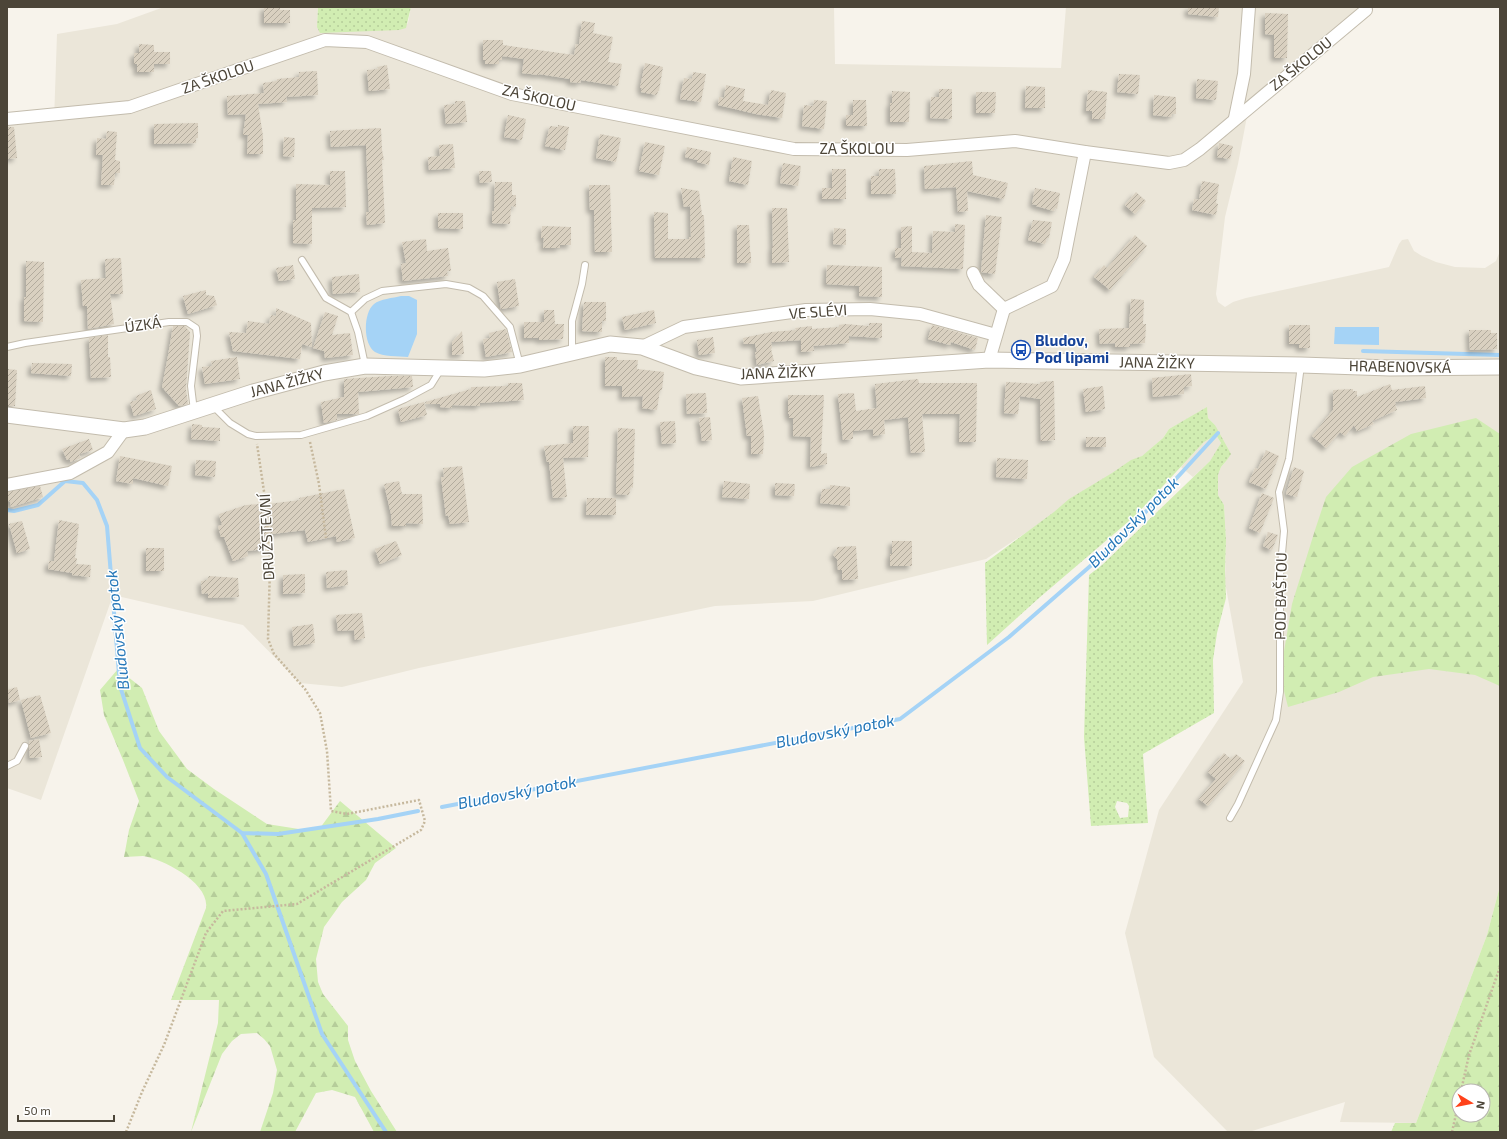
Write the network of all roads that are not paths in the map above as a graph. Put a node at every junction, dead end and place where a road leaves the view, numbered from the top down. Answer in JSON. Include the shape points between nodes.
{"nodes":[{"id":1,"x":1249,"y":7,"type":"edge"},
{"id":2,"x":1366,"y":10,"type":"dead end"},
{"id":3,"x":1235,"y":118,"type":"junction"},
{"id":4,"x":7,"y":119,"type":"edge"},
{"id":5,"x":1085,"y":152,"type":"junction"},
{"id":6,"x":302,"y":260,"type":"dead end"},
{"id":7,"x":585,"y":265,"type":"dead end"},
{"id":8,"x":974,"y":273,"type":"dead end"},
{"id":9,"x":1004,"y":309,"type":"junction"},
{"id":10,"x":351,"y":312,"type":"junction"},
{"id":11,"x":996,"y":336,"type":"junction"},
{"id":12,"x":7,"y":347,"type":"edge"},
{"id":13,"x":642,"y":347,"type":"junction"},
{"id":14,"x":572,"y":354,"type":"junction"},
{"id":15,"x":989,"y":360,"type":"junction"},
{"id":16,"x":520,"y":365,"type":"junction"},
{"id":17,"x":1301,"y":365,"type":"junction"},
{"id":18,"x":365,"y":366,"type":"junction"},
{"id":19,"x":1500,"y":367,"type":"edge"},
{"id":20,"x":441,"y":368,"type":"junction"},
{"id":21,"x":212,"y":405,"type":"junction"},
{"id":22,"x":194,"y":411,"type":"junction"},
{"id":23,"x":7,"y":415,"type":"edge"},
{"id":24,"x":124,"y":430,"type":"junction"},
{"id":25,"x":7,"y":485,"type":"edge"},
{"id":26,"x":25,"y":746,"type":"dead end"},
{"id":27,"x":7,"y":766,"type":"edge"},
{"id":28,"x":1230,"y":818,"type":"dead end"}],
"edges":[{"from":1,"to":3,"type":"street","via":[[1244,74]]},
{"from":2,"to":3,"type":"street","name":"ZA ŠKOLOU"},
{"from":3,"to":5,"type":"street","name":"ZA ŠKOLOU","via":[[1184,160],[1169,163]]},
{"from":4,"to":5,"type":"street","name":"ZA ŠKOLOU","via":[[130,107],[325,40],[367,42],[512,94],[794,149],[907,150],[1014,141]]},
{"from":5,"to":9,"type":"street","via":[[1064,260],[1052,286]]},
{"from":6,"to":10,"type":"lane","via":[[326,298]]},
{"from":7,"to":14,"type":"lane","via":[[572,321]]},
{"from":8,"to":9,"type":"street","via":[[978,285]]},
{"from":9,"to":11,"type":"street"},
{"from":10,"to":16,"type":"lane","via":[[365,299],[382,291],[446,284],[469,288],[483,296],[510,328]]},
{"from":10,"to":18,"type":"lane"},
{"from":11,"to":13,"type":"street","name":"VE SLÉVI","via":[[920,314],[870,309],[806,310],[684,327]]},
{"from":11,"to":15,"type":"street"},
{"from":12,"to":22,"type":"lane","name":"ÚZKÁ","via":[[169,322],[187,322],[196,328],[197,336],[191,386]]},
{"from":13,"to":14,"type":"street","name":"JANA ŽIŽKY","via":[[610,344]]},
{"from":13,"to":15,"type":"street","name":"JANA ŽIŽKY","via":[[696,368],[741,377]]},
{"from":14,"to":16,"type":"street","name":"JANA ŽIŽKY"},
{"from":15,"to":17,"type":"street","name":"JANA ŽIŽKY"},
{"from":16,"to":20,"type":"street","name":"JANA ŽIŽKY","via":[[484,369]]},
{"from":17,"to":19,"type":"street","name":"HRABENOVSKÁ","via":[[1390,368]]},
{"from":17,"to":28,"type":"lane","name":"POD BAŠTOU","via":[[1289,459],[1279,492],[1284,531],[1280,576],[1280,692],[1276,720]]},
{"from":18,"to":20,"type":"street","name":"JANA ŽIŽKY"},
{"from":18,"to":21,"type":"street","name":"JANA ŽIŽKY","via":[[324,373]]},
{"from":20,"to":21,"type":"lane","via":[[431,385],[405,399],[367,416],[301,436],[248,434],[230,423]]},
{"from":21,"to":22,"type":"street","name":"JANA ŽIŽKY"},
{"from":22,"to":24,"type":"street","name":"JANA ŽIŽKY","via":[[144,427]]},
{"from":23,"to":24,"type":"street","name":"JANA ŽIŽKY"},
{"from":24,"to":25,"type":"street","via":[[108,452],[70,473]]},
{"from":26,"to":27,"type":"lane","via":[[17,761]]}]}
